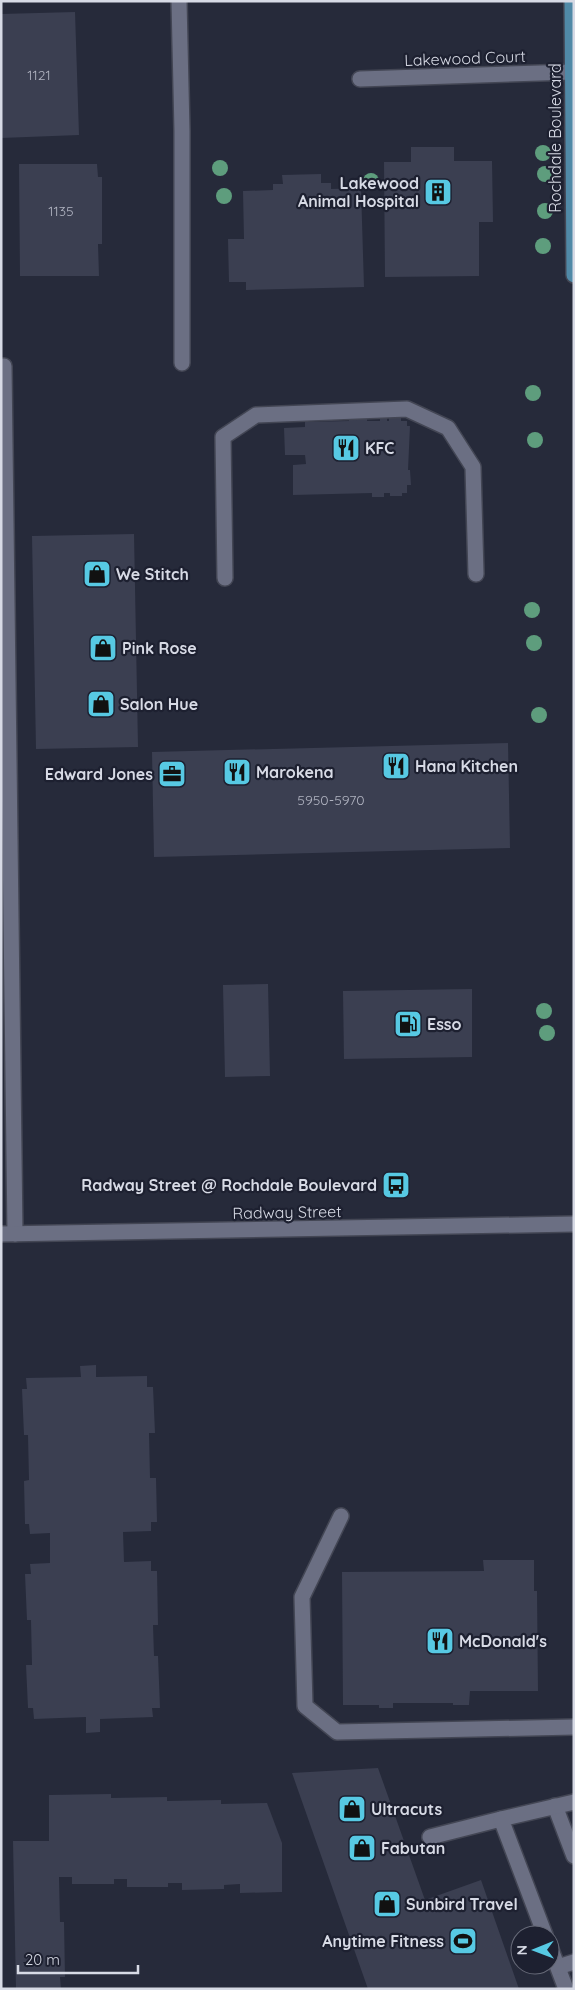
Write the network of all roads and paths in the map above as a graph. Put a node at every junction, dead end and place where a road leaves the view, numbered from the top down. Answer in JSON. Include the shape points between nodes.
{"nodes":[{"id":1,"x":179,"y":1,"type":"edge"},
{"id":2,"x":572,"y":1,"type":"edge"},
{"id":3,"x":572,"y":72,"type":"junction"},
{"id":4,"x":360,"y":79,"type":"dead end"},
{"id":5,"x":574,"y":275,"type":"edge"},
{"id":6,"x":182,"y":364,"type":"dead end"},
{"id":7,"x":4,"y":366,"type":"dead end"},
{"id":8,"x":476,"y":574,"type":"dead end"},
{"id":9,"x":225,"y":578,"type":"dead end"},
{"id":10,"x":574,"y":1224,"type":"edge"},
{"id":11,"x":8,"y":1234,"type":"edge"},
{"id":12,"x":341,"y":1516,"type":"dead end"},
{"id":13,"x":574,"y":1727,"type":"edge"},
{"id":14,"x":574,"y":1802,"type":"edge"},
{"id":15,"x":554,"y":1806,"type":"junction"},
{"id":16,"x":501,"y":1819,"type":"junction"},
{"id":17,"x":430,"y":1837,"type":"dead end"},
{"id":18,"x":574,"y":1856,"type":"edge"},
{"id":19,"x":542,"y":1925,"type":"edge"},
{"id":20,"x":574,"y":1962,"type":"edge"},
{"id":21,"x":560,"y":1967,"type":"edge"},
{"id":22,"x":560,"y":1973,"type":"edge"},
{"id":23,"x":566,"y":1989,"type":"edge"}],
"edges":[{"from":1,"to":6,"type":"street"},
{"from":2,"to":3,"type":"main road","name":"Rochdale Boulevard"},
{"from":3,"to":4,"type":"street","name":"Lakewood Court"},
{"from":3,"to":5,"type":"main road","name":"Rochdale Boulevard"},
{"from":7,"to":11,"type":"street"},
{"from":8,"to":9,"type":"street","via":[[473,467],[448,428],[407,409],[256,414],[223,437]]},
{"from":10,"to":11,"type":"street","name":"Radway Street"},
{"from":12,"to":13,"type":"street","via":[[302,1596],[304,1706],[337,1732]]},
{"from":14,"to":15,"type":"street"},
{"from":15,"to":16,"type":"street"},
{"from":15,"to":18,"type":"street"},
{"from":16,"to":17,"type":"street"},
{"from":16,"to":19,"type":"street"},
{"from":20,"to":21,"type":"street"},
{"from":22,"to":23,"type":"street"}]}
